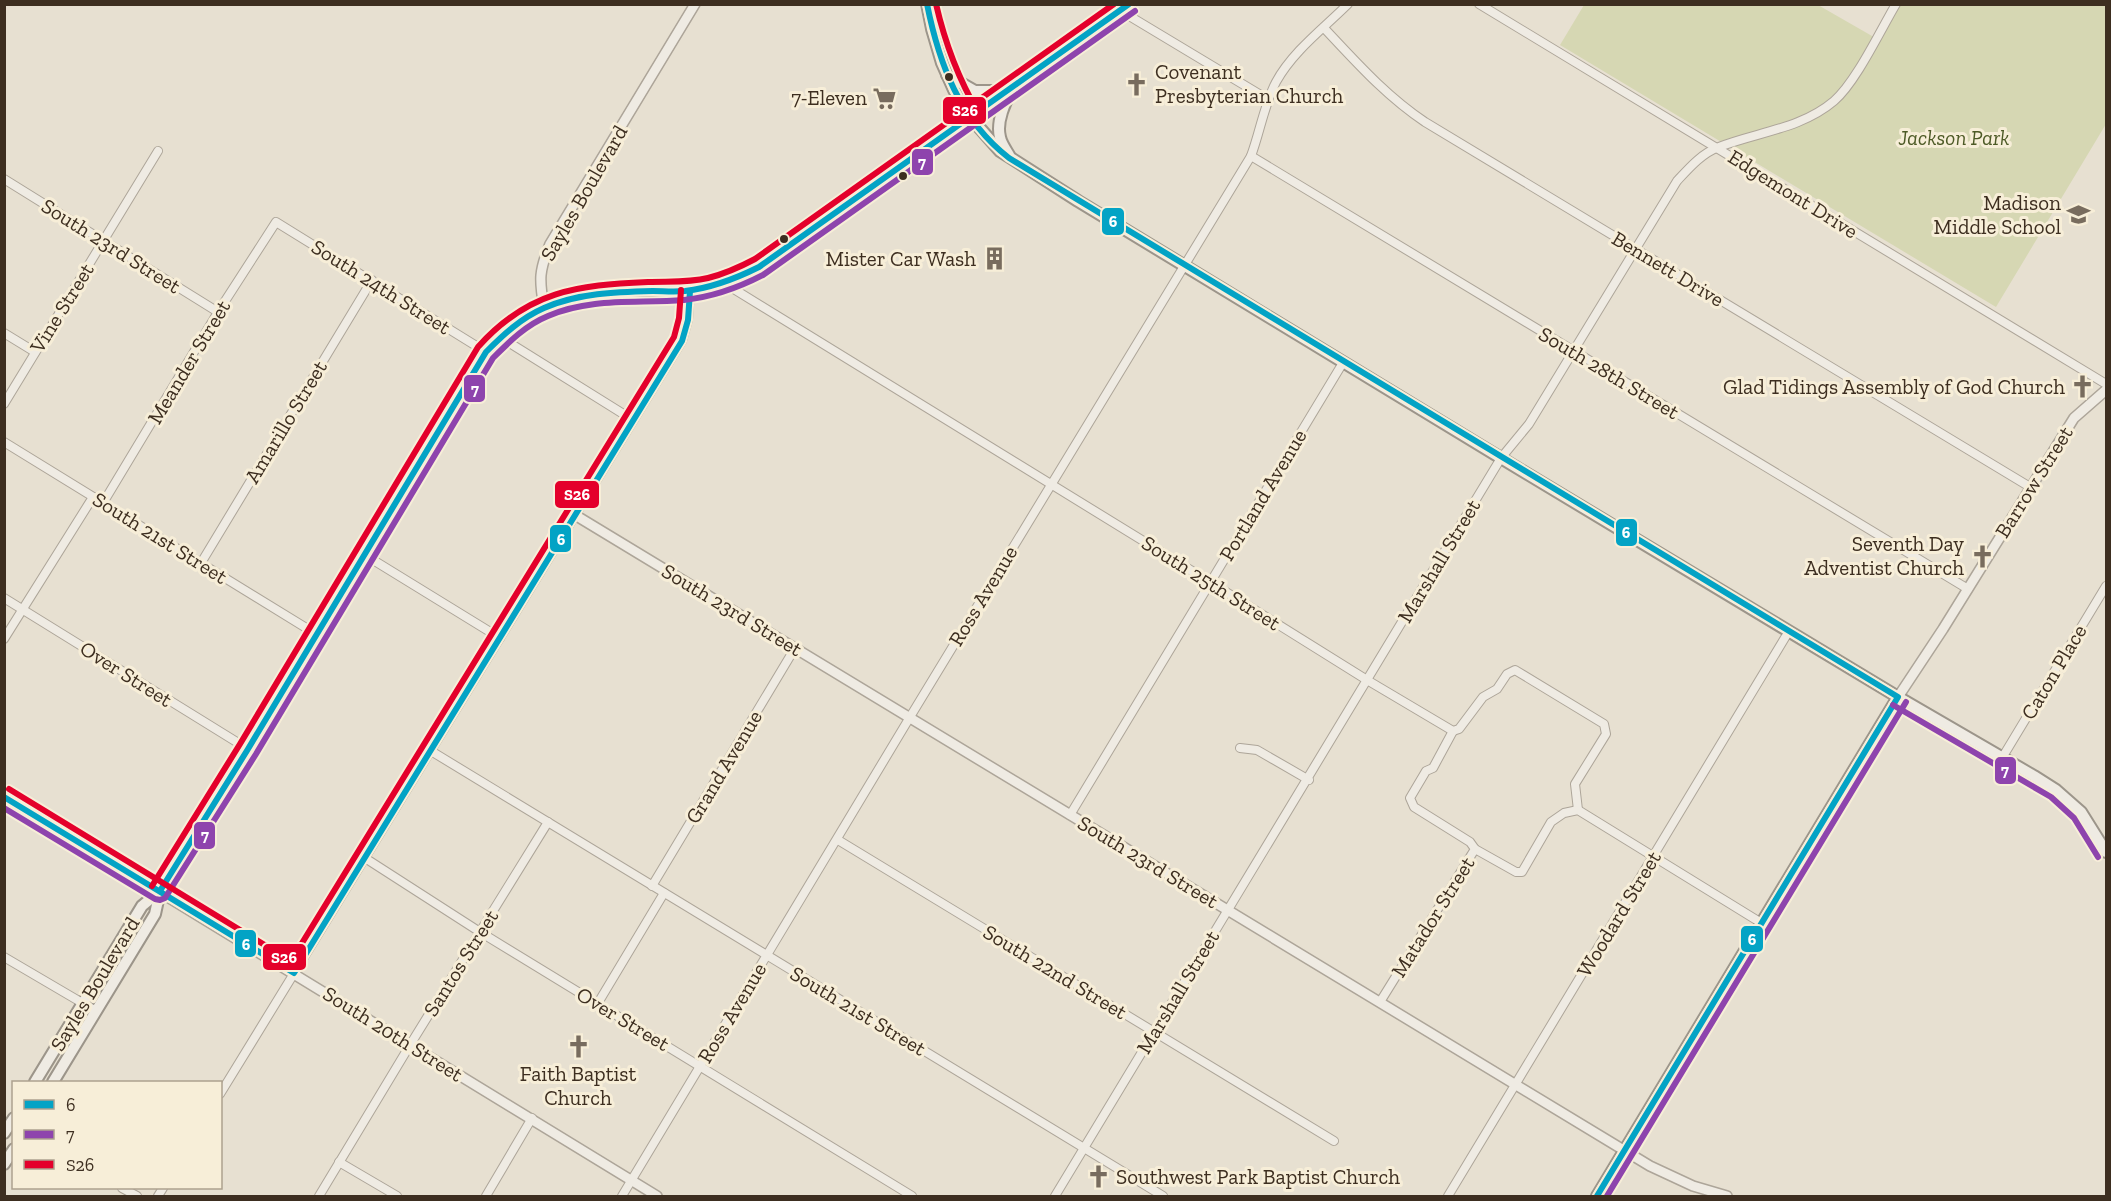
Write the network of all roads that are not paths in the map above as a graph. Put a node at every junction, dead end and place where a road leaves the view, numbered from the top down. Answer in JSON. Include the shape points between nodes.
{"nodes":[{"id":1,"x":695,"y":4,"type":"edge"},
{"id":2,"x":927,"y":4,"type":"edge"},
{"id":3,"x":1348,"y":4,"type":"edge"},
{"id":4,"x":1479,"y":4,"type":"edge"},
{"id":5,"x":1896,"y":4,"type":"edge"},
{"id":6,"x":1126,"y":8,"type":"edge"},
{"id":7,"x":1324,"y":28,"type":"junction"},
{"id":8,"x":947,"y":75,"type":"junction"},
{"id":9,"x":1011,"y":88,"type":"junction"},
{"id":10,"x":1269,"y":100,"type":"junction"},
{"id":11,"x":969,"y":117,"type":"junction"},
{"id":12,"x":1717,"y":147,"type":"junction"},
{"id":13,"x":158,"y":151,"type":"dead end"},
{"id":14,"x":1251,"y":156,"type":"junction"},
{"id":15,"x":1011,"y":158,"type":"junction"},
{"id":16,"x":4,"y":179,"type":"edge"},
{"id":17,"x":276,"y":222,"type":"joint"},
{"id":18,"x":104,"y":242,"type":"junction"},
{"id":19,"x":1635,"y":249,"type":"junction"},
{"id":20,"x":1184,"y":265,"type":"junction"},
{"id":21,"x":372,"y":280,"type":"junction"},
{"id":22,"x":724,"y":283,"type":"junction"},
{"id":23,"x":690,"y":291,"type":"junction"},
{"id":24,"x":544,"y":308,"type":"junction"},
{"id":25,"x":218,"y":312,"type":"junction"},
{"id":26,"x":4,"y":333,"type":"edge"},
{"id":27,"x":500,"y":337,"type":"junction"},
{"id":28,"x":1572,"y":351,"type":"junction"},
{"id":29,"x":35,"y":352,"type":"junction"},
{"id":30,"x":486,"y":352,"type":"junction"},
{"id":31,"x":1344,"y":362,"type":"junction"},
{"id":32,"x":2106,"y":384,"type":"edge"},
{"id":33,"x":2106,"y":390,"type":"edge"},
{"id":34,"x":4,"y":404,"type":"edge"},
{"id":35,"x":633,"y":420,"type":"junction"},
{"id":36,"x":4,"y":442,"type":"edge"},
{"id":37,"x":1501,"y":458,"type":"junction"},
{"id":38,"x":1050,"y":484,"type":"junction"},
{"id":39,"x":2030,"y":487,"type":"junction"},
{"id":40,"x":93,"y":497,"type":"junction"},
{"id":41,"x":103,"y":503,"type":"junction"},
{"id":42,"x":575,"y":515,"type":"junction"},
{"id":43,"x":365,"y":555,"type":"junction"},
{"id":44,"x":201,"y":563,"type":"junction"},
{"id":45,"x":1210,"y":582,"type":"junction"},
{"id":46,"x":2106,"y":586,"type":"edge"},
{"id":47,"x":1968,"y":589,"type":"junction"},
{"id":48,"x":4,"y":598,"type":"edge"},
{"id":49,"x":23,"y":609,"type":"junction"},
{"id":50,"x":1789,"y":631,"type":"junction"},
{"id":51,"x":316,"y":634,"type":"junction"},
{"id":52,"x":500,"y":638,"type":"junction"},
{"id":53,"x":4,"y":639,"type":"edge"},
{"id":54,"x":795,"y":648,"type":"junction"},
{"id":55,"x":1367,"y":680,"type":"junction"},
{"id":56,"x":1898,"y":697,"type":"junction"},
{"id":57,"x":910,"y":717,"type":"junction"},
{"id":58,"x":1453,"y":731,"type":"junction"},
{"id":59,"x":1240,"y":748,"type":"dead end"},
{"id":60,"x":248,"y":749,"type":"junction"},
{"id":61,"x":431,"y":751,"type":"junction"},
{"id":62,"x":2002,"y":758,"type":"junction"},
{"id":63,"x":1309,"y":780,"type":"junction"},
{"id":64,"x":4,"y":797,"type":"edge"},
{"id":65,"x":1578,"y":810,"type":"junction"},
{"id":66,"x":1070,"y":814,"type":"junction"},
{"id":67,"x":548,"y":822,"type":"junction"},
{"id":68,"x":2103,"y":837,"type":"edge"},
{"id":69,"x":838,"y":840,"type":"junction"},
{"id":70,"x":1474,"y":849,"type":"junction"},
{"id":71,"x":2106,"y":852,"type":"edge"},
{"id":72,"x":1653,"y":856,"type":"junction"},
{"id":73,"x":365,"y":858,"type":"junction"},
{"id":74,"x":652,"y":886,"type":"junction"},
{"id":75,"x":160,"y":891,"type":"junction"},
{"id":76,"x":664,"y":893,"type":"junction"},
{"id":77,"x":1228,"y":910,"type":"junction"},
{"id":78,"x":1763,"y":924,"type":"junction"},
{"id":79,"x":480,"y":932,"type":"junction"},
{"id":80,"x":766,"y":955,"type":"junction"},
{"id":81,"x":4,"y":957,"type":"edge"},
{"id":82,"x":294,"y":973,"type":"junction"},
{"id":83,"x":1380,"y":1002,"type":"junction"},
{"id":84,"x":598,"y":1003,"type":"junction"},
{"id":85,"x":83,"y":1004,"type":"junction"},
{"id":86,"x":96,"y":1011,"type":"junction"},
{"id":87,"x":1154,"y":1032,"type":"junction"},
{"id":88,"x":410,"y":1045,"type":"junction"},
{"id":89,"x":700,"y":1066,"type":"junction"},
{"id":90,"x":36,"y":1081,"type":"edge"},
{"id":91,"x":54,"y":1081,"type":"edge"},
{"id":92,"x":1515,"y":1085,"type":"junction"},
{"id":93,"x":222,"y":1091,"type":"edge"},
{"id":94,"x":532,"y":1118,"type":"junction"},
{"id":95,"x":11,"y":1119,"type":"edge"},
{"id":96,"x":4,"y":1133,"type":"edge"},
{"id":97,"x":1334,"y":1141,"type":"dead end"},
{"id":98,"x":1084,"y":1149,"type":"junction"},
{"id":99,"x":1625,"y":1151,"type":"junction"},
{"id":100,"x":339,"y":1162,"type":"junction"},
{"id":101,"x":631,"y":1181,"type":"junction"},
{"id":102,"x":124,"y":1189,"type":"edge"},
{"id":103,"x":137,"y":1197,"type":"edge"},
{"id":104,"x":319,"y":1197,"type":"edge"},
{"id":105,"x":397,"y":1197,"type":"edge"},
{"id":106,"x":486,"y":1197,"type":"edge"},
{"id":107,"x":622,"y":1197,"type":"edge"},
{"id":108,"x":657,"y":1197,"type":"edge"},
{"id":109,"x":912,"y":1197,"type":"edge"},
{"id":110,"x":1055,"y":1197,"type":"edge"},
{"id":111,"x":1163,"y":1197,"type":"edge"},
{"id":112,"x":1448,"y":1197,"type":"edge"},
{"id":113,"x":1597,"y":1197,"type":"edge"},
{"id":114,"x":1727,"y":1197,"type":"edge"}],
"edges":[{"from":1,"to":24,"type":"street","name":"Sayles Boulevard","via":[[550,244],[539,283]]},
{"from":2,"to":8,"type":"main road"},
{"from":3,"to":7,"type":"street","name":"Ross Avenue"},
{"from":4,"to":12,"type":"street","name":"Edgemont Drive"},
{"from":5,"to":12,"type":"street","name":"Marshall Street","via":[[1853,77],[1834,101],[1796,124]]},
{"from":6,"to":9,"type":"main road"},
{"from":6,"to":10,"type":"street"},
{"from":7,"to":10,"type":"street","name":"Ross Avenue","via":[[1284,69]]},
{"from":7,"to":19,"type":"street","name":"Bennett Drive","via":[[1399,105]]},
{"from":8,"to":9,"type":"main road","via":[[975,91]]},
{"from":8,"to":11,"type":"main road"},
{"from":9,"to":11,"type":"main road"},
{"from":9,"to":15,"type":"main road","via":[[999,128]]},
{"from":10,"to":14,"type":"street","name":"Ross Avenue"},
{"from":11,"to":15,"type":"main road"},
{"from":11,"to":22,"type":"main road","via":[[768,262]]},
{"from":12,"to":19,"type":"street","name":"Marshall Street","via":[[1695,162],[1677,182]]},
{"from":12,"to":32,"type":"street","name":"Edgemont Drive"},
{"from":13,"to":18,"type":"street","name":"Vine Street"},
{"from":14,"to":20,"type":"street","name":"Ross Avenue"},
{"from":14,"to":28,"type":"street","name":"South 28th Street"},
{"from":15,"to":20,"type":"main road"},
{"from":16,"to":18,"type":"street","name":"South 23rd Street"},
{"from":17,"to":21,"type":"street","name":"South 24th Street"},
{"from":17,"to":25,"type":"street","name":"Meander Street"},
{"from":18,"to":25,"type":"street","name":"South 23rd Street"},
{"from":18,"to":29,"type":"street","name":"Vine Street"},
{"from":19,"to":28,"type":"street","name":"Marshall Street"},
{"from":19,"to":39,"type":"street","name":"Bennett Drive"},
{"from":20,"to":31,"type":"main road"},
{"from":20,"to":38,"type":"street","name":"Ross Avenue"},
{"from":21,"to":30,"type":"street","name":"South 24th Street"},
{"from":21,"to":44,"type":"street","name":"Amarillo Street"},
{"from":22,"to":23,"type":"main road"},
{"from":22,"to":38,"type":"street","name":"South 25th Street"},
{"from":23,"to":24,"type":"main road","via":[[598,294],[568,298]]},
{"from":23,"to":35,"type":"street","via":[[682,340]]},
{"from":24,"to":27,"type":"main road","name":"Sayles Boulevard"},
{"from":25,"to":41,"type":"street","name":"Meander Street"},
{"from":26,"to":29,"type":"street"},
{"from":27,"to":30,"type":"main road","name":"Sayles Boulevard"},
{"from":27,"to":35,"type":"street"},
{"from":28,"to":37,"type":"street","name":"Marshall Street","via":[[1529,424]]},
{"from":28,"to":47,"type":"street","name":"South 28th Street"},
{"from":29,"to":34,"type":"street","name":"Vine Street"},
{"from":30,"to":43,"type":"main road","name":"Sayles Boulevard"},
{"from":31,"to":37,"type":"main road"},
{"from":31,"to":45,"type":"street","name":"Portland Avenue"},
{"from":33,"to":39,"type":"street","name":"Barrow Street","via":[[2074,418]]},
{"from":35,"to":42,"type":"street"},
{"from":36,"to":40,"type":"street","name":"South 21st Street"},
{"from":37,"to":50,"type":"main road"},
{"from":37,"to":55,"type":"street","name":"Marshall Street"},
{"from":38,"to":45,"type":"street","name":"South 25th Street"},
{"from":38,"to":57,"type":"street","name":"Ross Avenue"},
{"from":39,"to":47,"type":"street","name":"Barrow Street"},
{"from":40,"to":41,"type":"street","name":"South 21st Street"},
{"from":40,"to":49,"type":"street"},
{"from":41,"to":44,"type":"street","name":"South 21st Street"},
{"from":42,"to":52,"type":"street"},
{"from":42,"to":54,"type":"street","name":"South 23rd Street"},
{"from":43,"to":51,"type":"main road","name":"Sayles Boulevard"},
{"from":43,"to":52,"type":"street"},
{"from":44,"to":51,"type":"street","name":"South 21st Street"},
{"from":45,"to":55,"type":"street","name":"South 25th Street"},
{"from":45,"to":66,"type":"street","name":"Portland Avenue"},
{"from":46,"to":62,"type":"street","name":"Caton Place"},
{"from":47,"to":56,"type":"street","name":"Barrow Street"},
{"from":48,"to":49,"type":"street","name":"Over Street"},
{"from":49,"to":53,"type":"street"},
{"from":49,"to":60,"type":"street","name":"Over Street"},
{"from":50,"to":56,"type":"main road"},
{"from":50,"to":72,"type":"street","name":"Woodard Street"},
{"from":51,"to":60,"type":"main road","name":"Sayles Boulevard"},
{"from":52,"to":61,"type":"street"},
{"from":54,"to":57,"type":"street","name":"South 23rd Street"},
{"from":54,"to":74,"type":"street","name":"Grand Avenue"},
{"from":55,"to":58,"type":"street","name":"South 25th Street"},
{"from":55,"to":63,"type":"street","name":"Marshall Street"},
{"from":56,"to":62,"type":"main road"},
{"from":56,"to":78,"type":"main road","name":"Barrow Street"},
{"from":57,"to":66,"type":"street","name":"South 23rd Street"},
{"from":57,"to":69,"type":"street","name":"Ross Avenue"},
{"from":58,"to":65,"type":"street","via":[[1459,729],[1483,697],[1515,670],[1604,724],[1606,734],[1575,784]]},
{"from":58,"to":70,"type":"street","name":"Matador Street","via":[[1433,768],[1426,771],[1410,798],[1414,807],[1470,842]]},
{"from":59,"to":63,"type":"street","via":[[1257,750]]},
{"from":60,"to":75,"type":"main road","name":"Sayles Boulevard"},
{"from":61,"to":67,"type":"street","name":"South 21st Street"},
{"from":61,"to":73,"type":"street"},
{"from":62,"to":68,"type":"main road","via":[[2056,790]]},
{"from":63,"to":77,"type":"street","name":"Marshall Street"},
{"from":64,"to":75,"type":"street","name":"South 20th Street"},
{"from":65,"to":70,"type":"street","via":[[1551,822],[1522,872]]},
{"from":65,"to":72,"type":"street"},
{"from":66,"to":77,"type":"street","name":"South 23rd Street"},
{"from":67,"to":74,"type":"street","name":"South 21st Street"},
{"from":67,"to":79,"type":"street","name":"Santos Street"},
{"from":68,"to":71,"type":"main road"},
{"from":69,"to":80,"type":"street","name":"Ross Avenue"},
{"from":69,"to":87,"type":"street","name":"South 22nd Street"},
{"from":70,"to":83,"type":"street","name":"Matador Street"},
{"from":72,"to":78,"type":"street"},
{"from":72,"to":92,"type":"street","name":"Woodard Street"},
{"from":73,"to":79,"type":"street","name":"Over Street"},
{"from":73,"to":82,"type":"street"},
{"from":74,"to":76,"type":"street","name":"South 21st Street"},
{"from":75,"to":82,"type":"street","name":"South 20th Street"},
{"from":75,"to":85,"type":"main road","name":"Sayles Boulevard","via":[[142,906]]},
{"from":75,"to":86,"type":"main road","name":"Sayles Boulevard","via":[[155,914]]},
{"from":76,"to":80,"type":"street","name":"South 21st Street"},
{"from":76,"to":84,"type":"street"},
{"from":77,"to":83,"type":"street","name":"South 23rd Street"},
{"from":77,"to":87,"type":"street","name":"Marshall Street"},
{"from":78,"to":99,"type":"main road","name":"Barrow Street"},
{"from":79,"to":84,"type":"street","name":"Over Street"},
{"from":79,"to":88,"type":"street","name":"Santos Street"},
{"from":80,"to":89,"type":"street","name":"Ross Avenue"},
{"from":80,"to":98,"type":"street","name":"South 21st Street"},
{"from":81,"to":85,"type":"street"},
{"from":82,"to":88,"type":"street","name":"South 20th Street"},
{"from":82,"to":93,"type":"street"},
{"from":83,"to":92,"type":"street","name":"South 23rd Street"},
{"from":84,"to":89,"type":"street","name":"Over Street"},
{"from":85,"to":86,"type":"street"},
{"from":85,"to":90,"type":"main road","name":"Sayles Boulevard"},
{"from":86,"to":91,"type":"main road","name":"Sayles Boulevard"},
{"from":87,"to":97,"type":"street","name":"South 22nd Street"},
{"from":87,"to":98,"type":"street","name":"Marshall Street"},
{"from":88,"to":94,"type":"street","name":"South 20th Street"},
{"from":88,"to":100,"type":"street","name":"Santos Street"},
{"from":89,"to":101,"type":"street","name":"Ross Avenue"},
{"from":89,"to":109,"type":"street","name":"Over Street"},
{"from":92,"to":99,"type":"street","name":"South 23rd Street"},
{"from":92,"to":112,"type":"street","name":"Woodard Street"},
{"from":94,"to":101,"type":"street","name":"South 20th Street"},
{"from":94,"to":106,"type":"street"},
{"from":95,"to":96,"type":"main road"},
{"from":98,"to":110,"type":"street","name":"Marshall Street"},
{"from":98,"to":111,"type":"street","name":"South 21st Street"},
{"from":99,"to":113,"type":"main road","name":"Barrow Street"},
{"from":99,"to":114,"type":"street","name":"South 23rd Street","via":[[1674,1178]]},
{"from":100,"to":104,"type":"street","name":"Santos Street"},
{"from":100,"to":105,"type":"street"},
{"from":101,"to":107,"type":"street","name":"Ross Avenue"},
{"from":101,"to":108,"type":"street","name":"South 20th Street"},
{"from":102,"to":103,"type":"street"}]}
